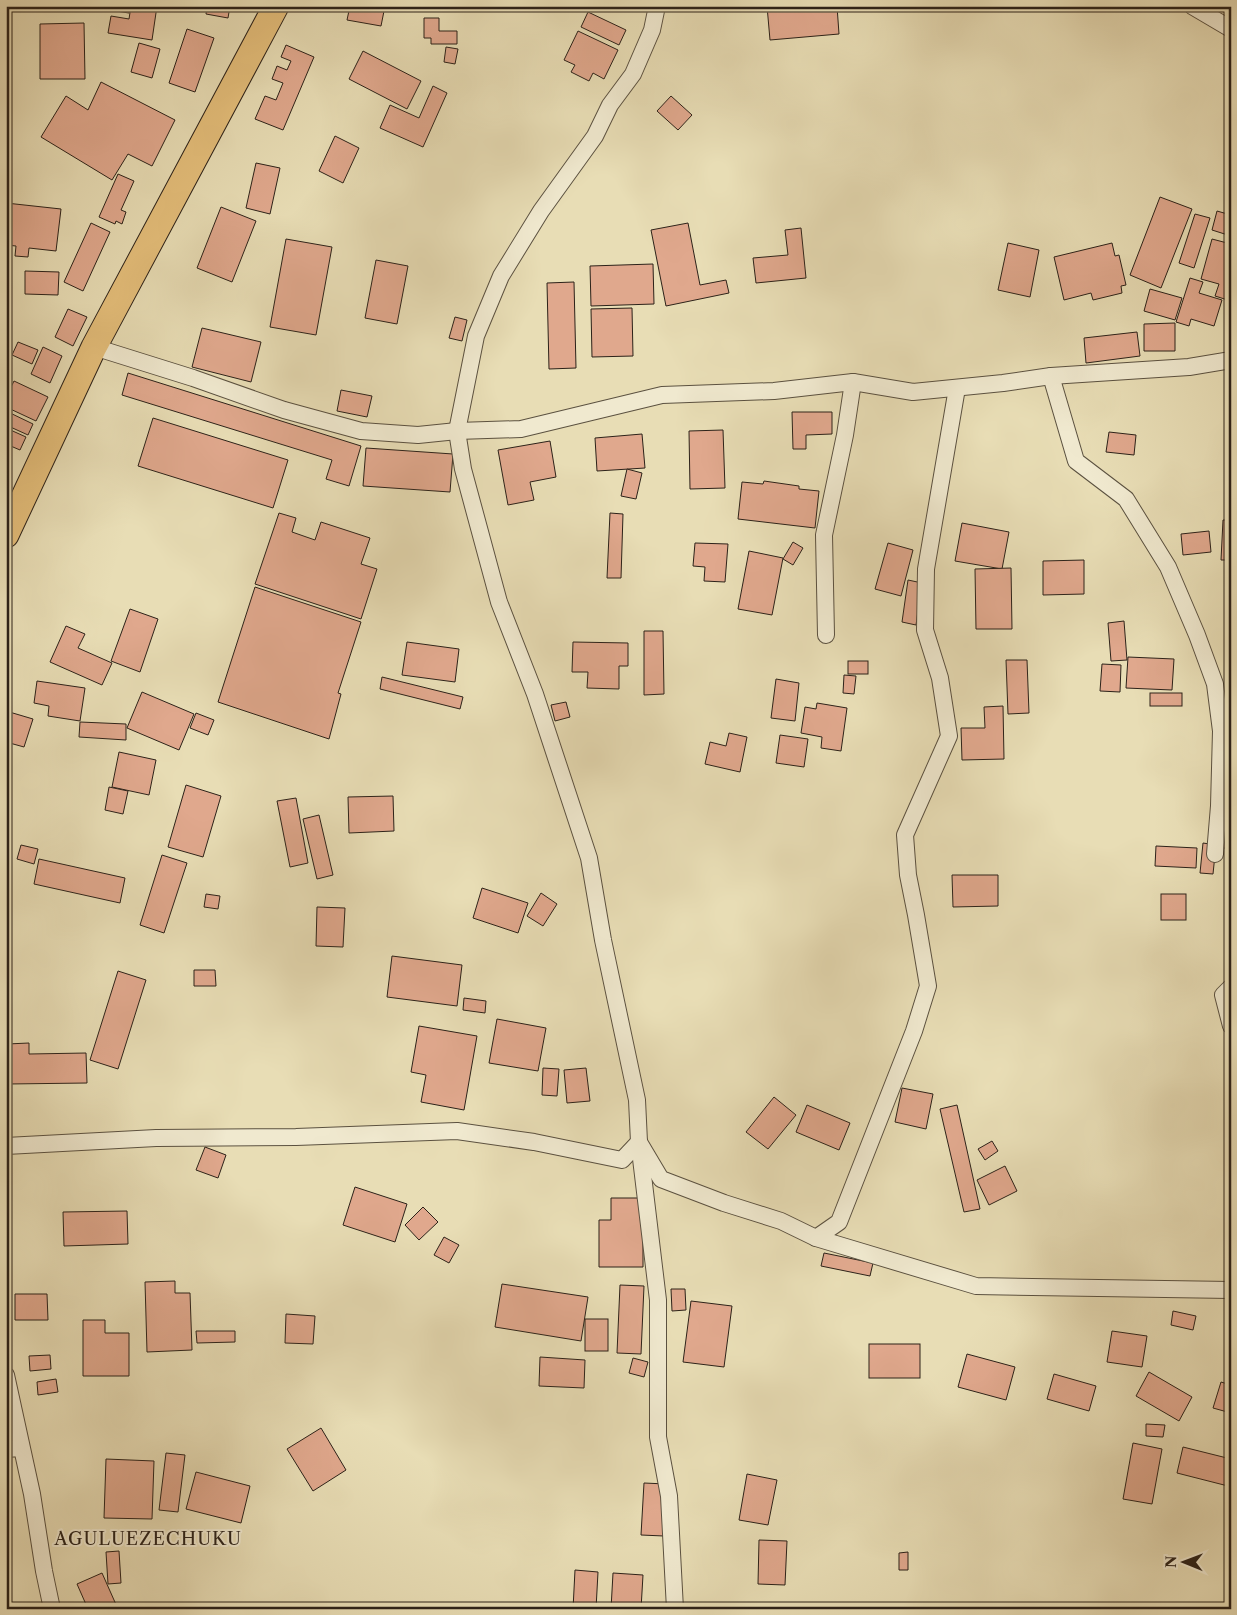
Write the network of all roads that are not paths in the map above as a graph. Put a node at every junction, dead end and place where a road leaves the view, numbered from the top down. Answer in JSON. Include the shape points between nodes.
{"nodes":[{"id":1,"x":276,"y":6,"type":"edge"},
{"id":2,"x":657,"y":6,"type":"edge"},
{"id":3,"x":1192,"y":6,"type":"edge"},
{"id":4,"x":1231,"y":28,"type":"edge"},
{"id":5,"x":94,"y":347,"type":"junction"},
{"id":6,"x":1231,"y":360,"type":"edge"},
{"id":7,"x":1051,"y":376,"type":"junction"},
{"id":8,"x":853,"y":382,"type":"junction"},
{"id":9,"x":957,"y":388,"type":"junction"},
{"id":10,"x":457,"y":431,"type":"junction"},
{"id":11,"x":6,"y":535,"type":"edge"},
{"id":12,"x":826,"y":635,"type":"dead end"},
{"id":13,"x":1216,"y":854,"type":"dead end"},
{"id":14,"x":1231,"y":987,"type":"edge"},
{"id":15,"x":1231,"y":1026,"type":"edge"},
{"id":16,"x":639,"y":1142,"type":"junction"},
{"id":17,"x":6,"y":1146,"type":"edge"},
{"id":18,"x":816,"y":1238,"type":"junction"},
{"id":19,"x":1231,"y":1290,"type":"edge"},
{"id":20,"x":6,"y":1375,"type":"edge"},
{"id":21,"x":14,"y":1448,"type":"edge"},
{"id":22,"x":52,"y":1609,"type":"edge"},
{"id":23,"x":675,"y":1609,"type":"edge"}],
"edges":[{"from":1,"to":5,"type":"main road"},
{"from":2,"to":10,"type":"street","via":[[652,30],[633,74],[500,276],[476,336]]},
{"from":3,"to":4,"type":"street"},
{"from":5,"to":10,"type":"street","via":[[284,410],[361,431],[418,435]]},
{"from":5,"to":11,"type":"main road"},
{"from":6,"to":7,"type":"street","via":[[1189,367]]},
{"from":7,"to":9,"type":"street"},
{"from":7,"to":13,"type":"street","via":[[1076,461],[1126,499],[1168,567],[1215,684],[1221,730]]},
{"from":8,"to":9,"type":"street","via":[[913,392]]},
{"from":8,"to":10,"type":"street","via":[[774,391],[662,395],[521,429]]},
{"from":8,"to":12,"type":"street","via":[[824,535]]},
{"from":9,"to":18,"type":"street","via":[[926,570],[925,630],[940,678],[949,736],[905,835],[908,875],[928,986],[914,1031],[840,1222]]},
{"from":10,"to":16,"type":"street","via":[[463,469],[499,602],[535,694],[589,858],[636,1100]]},
{"from":14,"to":15,"type":"street","via":[[1223,995]]},
{"from":16,"to":17,"type":"street","via":[[622,1160],[457,1131],[156,1138]]},
{"from":16,"to":18,"type":"street","via":[[661,1179],[781,1220]]},
{"from":16,"to":23,"type":"street","via":[[658,1300],[658,1437],[669,1496]]},
{"from":18,"to":19,"type":"street","via":[[976,1286]]},
{"from":20,"to":21,"type":"street"},
{"from":21,"to":22,"type":"street","via":[[32,1494]]}]}
